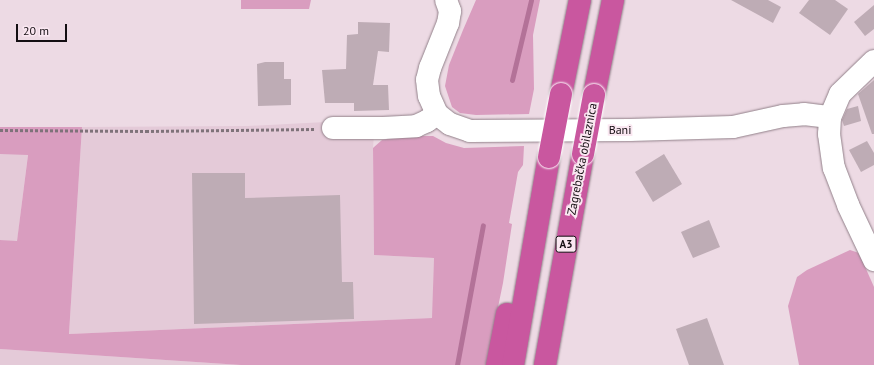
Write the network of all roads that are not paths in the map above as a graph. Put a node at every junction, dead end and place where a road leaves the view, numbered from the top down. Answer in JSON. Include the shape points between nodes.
{"nodes":[{"id":1,"x":580,"y":0,"type":"edge"},
{"id":2,"x":613,"y":0,"type":"edge"},
{"id":3,"x":451,"y":4,"type":"edge"},
{"id":4,"x":874,"y":61,"type":"edge"},
{"id":5,"x":437,"y":114,"type":"junction"},
{"id":6,"x":830,"y":117,"type":"junction"},
{"id":7,"x":333,"y":128,"type":"road end"},
{"id":8,"x":532,"y":256,"type":"junction"},
{"id":9,"x":873,"y":256,"type":"edge"},
{"id":10,"x":550,"y":336,"type":"junction"},
{"id":11,"x":497,"y":365,"type":"edge"},
{"id":12,"x":513,"y":365,"type":"edge"},
{"id":13,"x":545,"y":365,"type":"edge"},
{"id":14,"x":552,"y":365,"type":"edge"}],
"edges":[{"from":1,"to":8,"type":"highway","bridge":true},
{"from":2,"to":10,"type":"highway","name":"Zagrebačka obilaznica","number":"A3","bridge":true},
{"from":3,"to":5,"type":"street","via":[[448,23],[427,80],[429,96]]},
{"from":4,"to":6,"type":"street","via":[[845,88]]},
{"from":5,"to":6,"type":"street","name":"Bani","via":[[450,124],[470,130],[714,128],[804,114]]},
{"from":5,"to":7,"type":"street","via":[[416,126]]},
{"from":6,"to":9,"type":"street","via":[[830,148],[834,168],[848,205]]},
{"from":8,"to":11,"type":"highway","via":[[518,280],[508,307]]},
{"from":8,"to":12,"type":"highway"},
{"from":10,"to":13,"type":"highway","name":"Zagrebačka obilaznica","number":"A3"},
{"from":10,"to":14,"type":"highway"}]}
